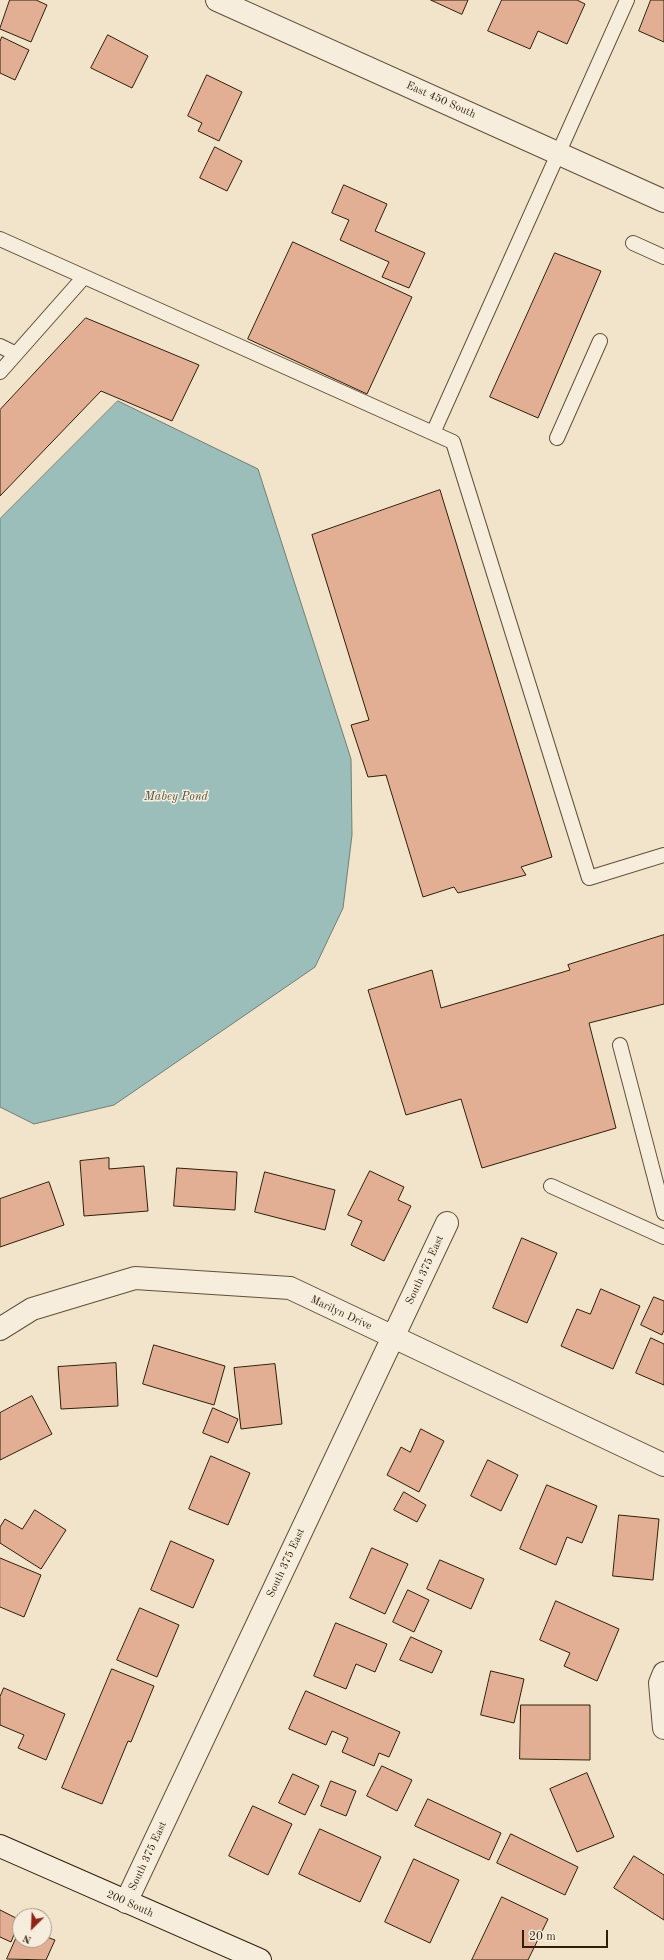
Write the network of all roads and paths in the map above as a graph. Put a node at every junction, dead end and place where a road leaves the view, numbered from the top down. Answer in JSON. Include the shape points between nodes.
{"nodes":[{"id":1,"x":218,"y":0,"type":"edge"},
{"id":2,"x":627,"y":0,"type":"edge"},
{"id":3,"x":558,"y":153,"type":"junction"},
{"id":4,"x":664,"y":201,"type":"edge"},
{"id":5,"x":0,"y":239,"type":"edge"},
{"id":6,"x":633,"y":243,"type":"dead end"},
{"id":7,"x":664,"y":257,"type":"edge"},
{"id":8,"x":84,"y":277,"type":"junction"},
{"id":9,"x":600,"y":341,"type":"dead end"},
{"id":10,"x":0,"y":346,"type":"edge"},
{"id":11,"x":16,"y":354,"type":"junction"},
{"id":12,"x":0,"y":372,"type":"edge"},
{"id":13,"x":434,"y":433,"type":"junction"},
{"id":14,"x":557,"y":438,"type":"dead end"},
{"id":15,"x":664,"y":855,"type":"edge"},
{"id":16,"x":620,"y":1045,"type":"dead end"},
{"id":17,"x":551,"y":1186,"type":"dead end"},
{"id":18,"x":664,"y":1212,"type":"edge"},
{"id":19,"x":447,"y":1223,"type":"dead end"},
{"id":20,"x":664,"y":1237,"type":"edge"},
{"id":21,"x":0,"y":1329,"type":"edge"},
{"id":22,"x":393,"y":1337,"type":"junction"},
{"id":23,"x":664,"y":1465,"type":"edge"},
{"id":24,"x":664,"y":1673,"type":"edge"},
{"id":25,"x":664,"y":1728,"type":"edge"},
{"id":26,"x":0,"y":1846,"type":"edge"},
{"id":27,"x":126,"y":1902,"type":"junction"},
{"id":28,"x":260,"y":1960,"type":"edge"}],
"edges":[{"from":1,"to":3,"type":"street","name":"East 450 South"},
{"from":2,"to":3,"type":"lane"},
{"from":3,"to":4,"type":"street","name":"East 450 South"},
{"from":3,"to":13,"type":"lane"},
{"from":5,"to":8,"type":"lane"},
{"from":6,"to":7,"type":"lane"},
{"from":8,"to":11,"type":"lane"},
{"from":8,"to":13,"type":"lane"},
{"from":9,"to":14,"type":"lane"},
{"from":10,"to":11,"type":"lane"},
{"from":11,"to":12,"type":"lane"},
{"from":13,"to":15,"type":"lane","via":[[453,442],[589,878]]},
{"from":16,"to":18,"type":"lane"},
{"from":17,"to":20,"type":"lane"},
{"from":19,"to":22,"type":"street","name":"South 375 East"},
{"from":21,"to":22,"type":"street","name":"Marilyn Drive","via":[[32,1309],[135,1278],[290,1288]]},
{"from":22,"to":23,"type":"street","name":"Marilyn Drive"},
{"from":22,"to":27,"type":"street","name":"South 375 East"},
{"from":24,"to":25,"type":"street","via":[[660,1682]]},
{"from":26,"to":27,"type":"street","name":"200 South"},
{"from":27,"to":28,"type":"street","name":"200 South"}]}
